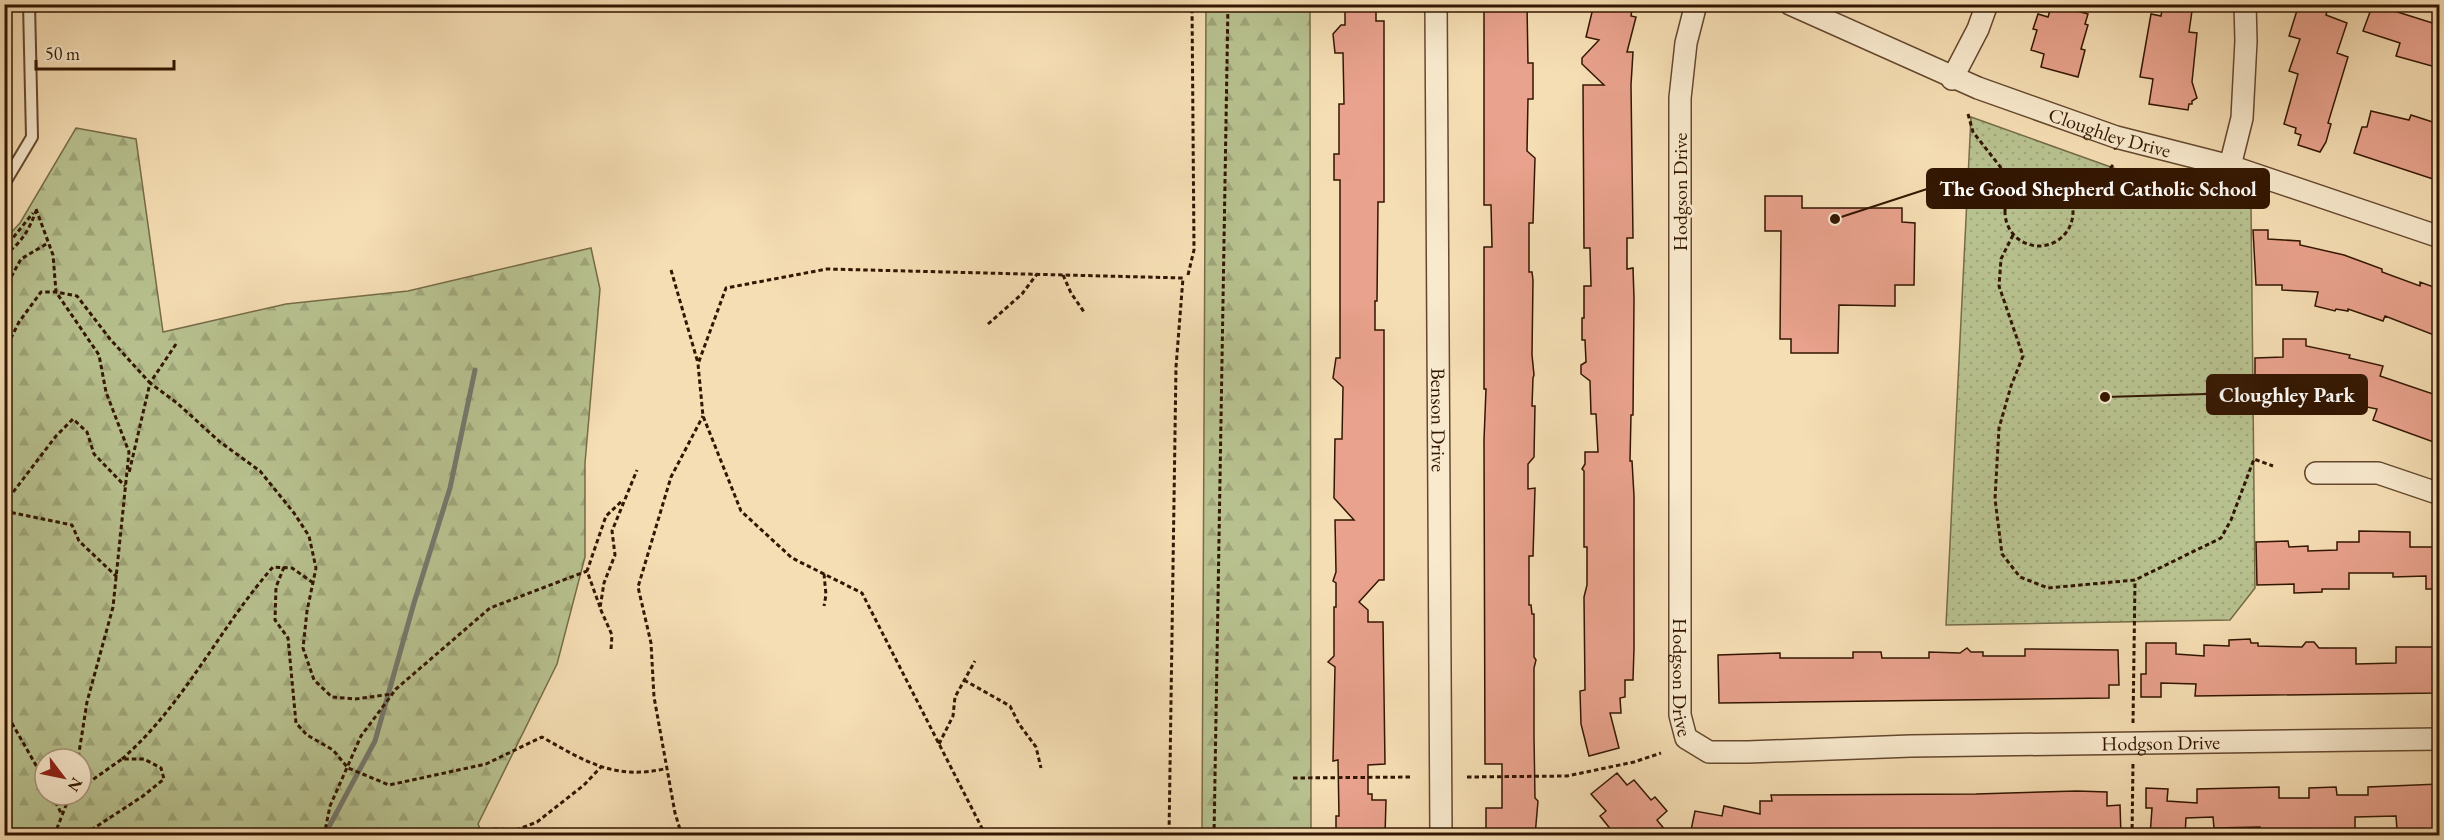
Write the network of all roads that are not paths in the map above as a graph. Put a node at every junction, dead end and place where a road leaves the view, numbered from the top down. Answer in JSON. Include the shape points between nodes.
{"nodes":[{"id":1,"x":29,"y":4,"type":"edge"},
{"id":2,"x":1436,"y":4,"type":"edge"},
{"id":3,"x":1696,"y":4,"type":"edge"},
{"id":4,"x":1790,"y":4,"type":"edge"},
{"id":5,"x":1987,"y":4,"type":"edge"},
{"id":6,"x":2245,"y":4,"type":"edge"},
{"id":7,"x":1952,"y":78,"type":"junction"},
{"id":8,"x":2230,"y":166,"type":"junction"},
{"id":9,"x":4,"y":184,"type":"edge"},
{"id":10,"x":2439,"y":237,"type":"edge"},
{"id":11,"x":2316,"y":473,"type":"dead end"},
{"id":12,"x":2439,"y":494,"type":"edge"},
{"id":13,"x":2439,"y":739,"type":"edge"},
{"id":14,"x":1441,"y":836,"type":"edge"}],
"edges":[{"from":1,"to":9,"type":"lane","via":[[32,137]]},
{"from":2,"to":14,"type":"street","name":"Benson Drive"},
{"from":3,"to":13,"type":"street","name":"Hodgson Drive","via":[[1686,43],[1680,98],[1680,715],[1686,738],[1709,752]]},
{"from":4,"to":7,"type":"street","name":"Cloughley Drive"},
{"from":5,"to":7,"type":"street"},
{"from":6,"to":8,"type":"street","via":[[2242,118]]},
{"from":7,"to":8,"type":"street","name":"Cloughley Drive","via":[[2116,137]]},
{"from":8,"to":10,"type":"street","name":"Cloughley Drive"},
{"from":11,"to":12,"type":"street","via":[[2378,473]]}]}
